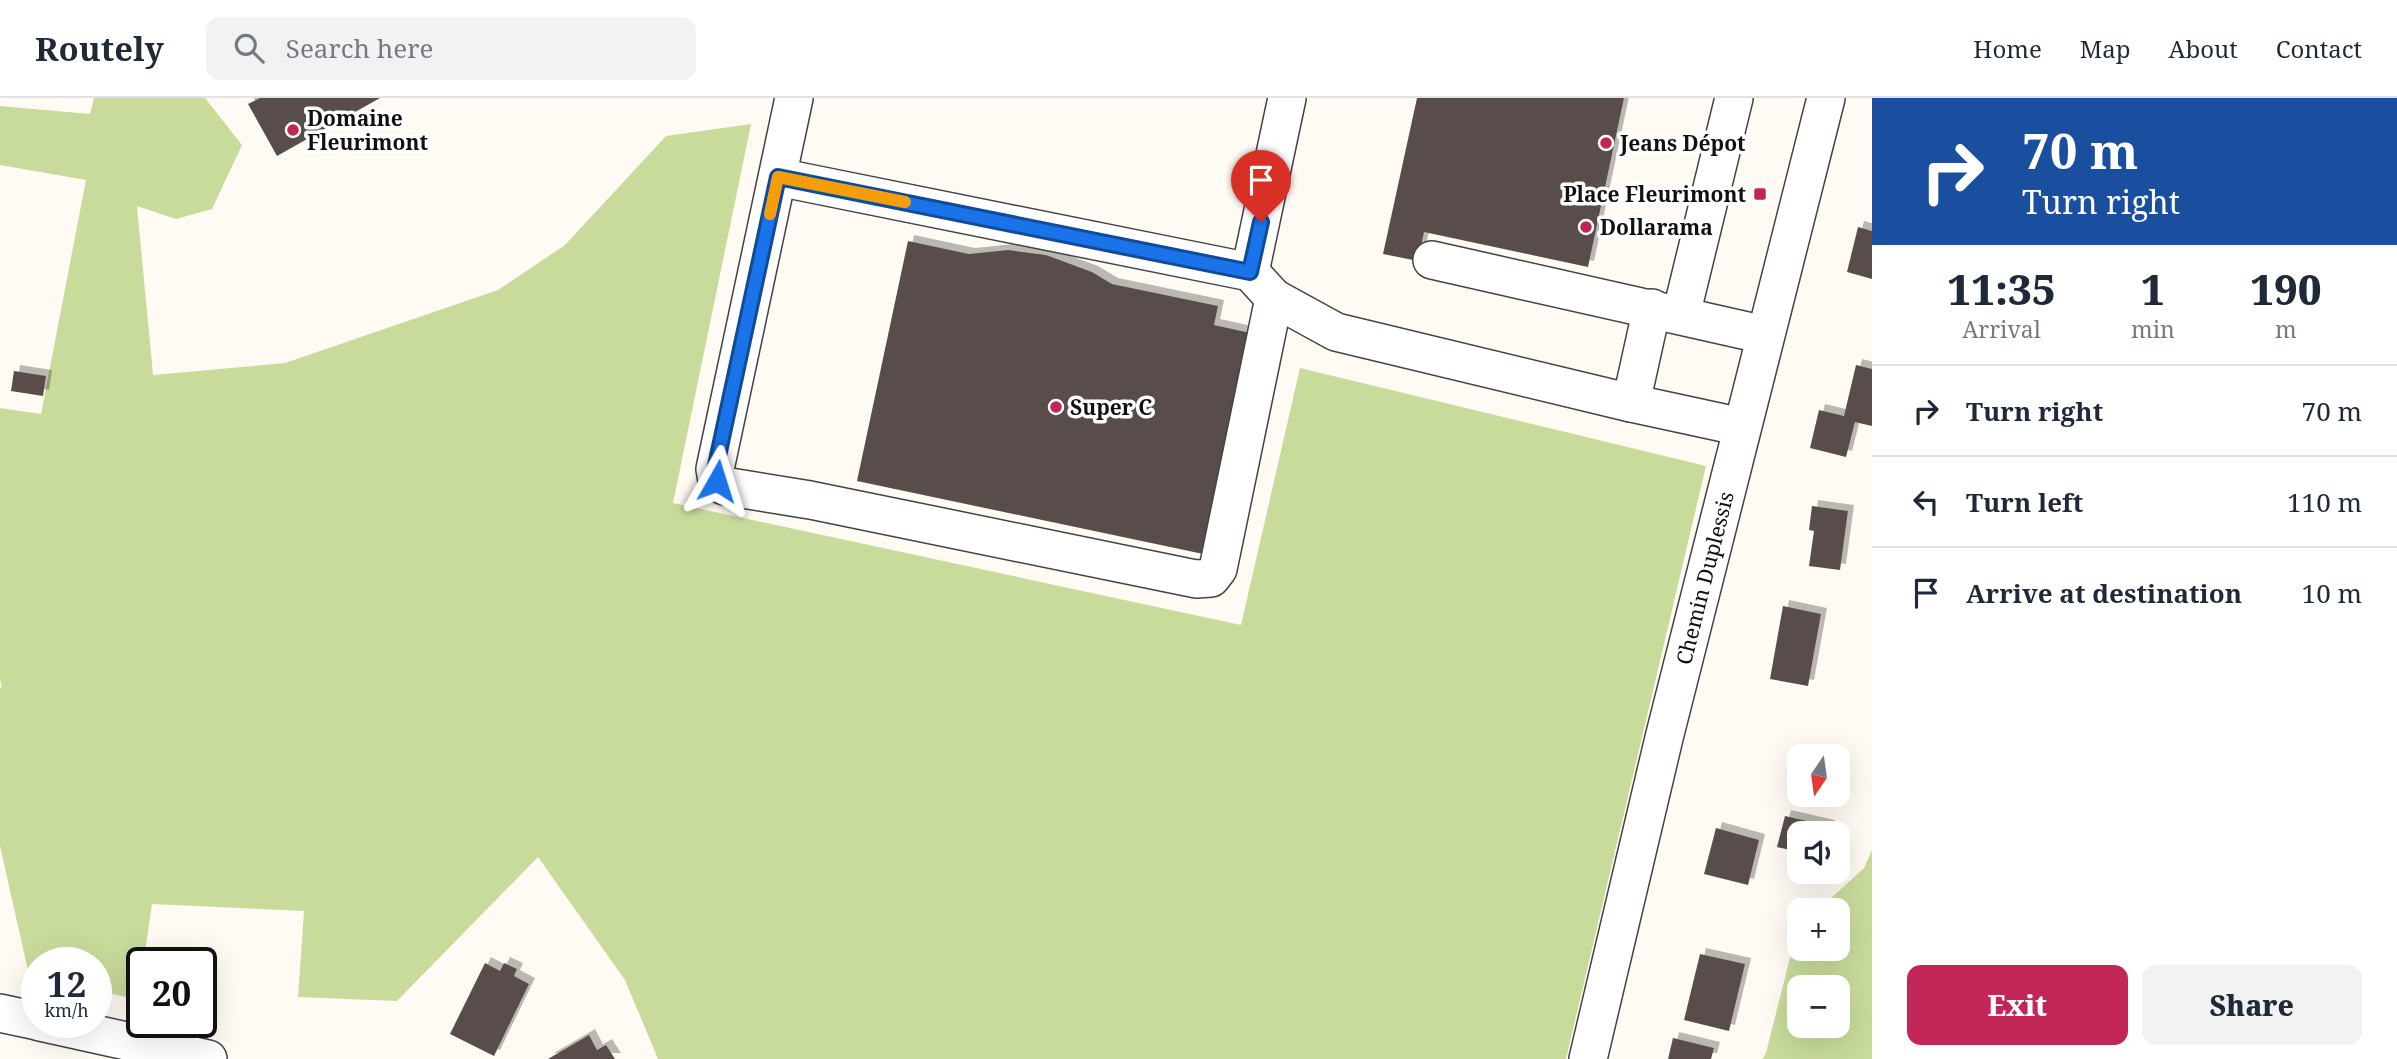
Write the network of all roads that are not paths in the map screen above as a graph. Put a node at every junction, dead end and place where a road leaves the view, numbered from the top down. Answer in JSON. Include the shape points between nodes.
{"nodes":[{"id":1,"x":794,"y":98,"type":"edge"},
{"id":2,"x":1287,"y":98,"type":"edge"},
{"id":3,"x":1734,"y":98,"type":"edge"},
{"id":4,"x":1826,"y":98,"type":"edge"},
{"id":5,"x":778,"y":177,"type":"junction"},
{"id":6,"x":1432,"y":260,"type":"dead end"},
{"id":7,"x":1262,"y":285,"type":"junction"},
{"id":8,"x":1667,"y":311,"type":"junction"},
{"id":9,"x":1765,"y":335,"type":"junction"},
{"id":10,"x":1631,"y":403,"type":"junction"},
{"id":11,"x":1742,"y":427,"type":"junction"},
{"id":12,"x":0,"y":1013,"type":"edge"},
{"id":13,"x":21,"y":1018,"type":"edge"},
{"id":14,"x":112,"y":1038,"type":"edge"},
{"id":15,"x":208,"y":1059,"type":"edge"},
{"id":16,"x":1588,"y":1059,"type":"edge"}],
"edges":[{"from":1,"to":5,"type":"street"},
{"from":2,"to":7,"type":"street"},
{"from":3,"to":8,"type":"street"},
{"from":4,"to":9,"type":"street","name":"Chemin Duplessis"},
{"from":5,"to":7,"type":"street"},
{"from":5,"to":7,"type":"street","via":[[715,470],[717,481],[724,486],[1196,579],[1211,578],[1218,569]]},
{"from":6,"to":8,"type":"street"},
{"from":7,"to":10,"type":"street","via":[[1336,332]]},
{"from":8,"to":9,"type":"street"},
{"from":8,"to":10,"type":"street"},
{"from":9,"to":11,"type":"street","name":"Chemin Duplessis"},
{"from":10,"to":11,"type":"street"},
{"from":11,"to":16,"type":"street","name":"Chemin Duplessis"},
{"from":12,"to":13,"type":"street"},
{"from":14,"to":15,"type":"street"}]}
